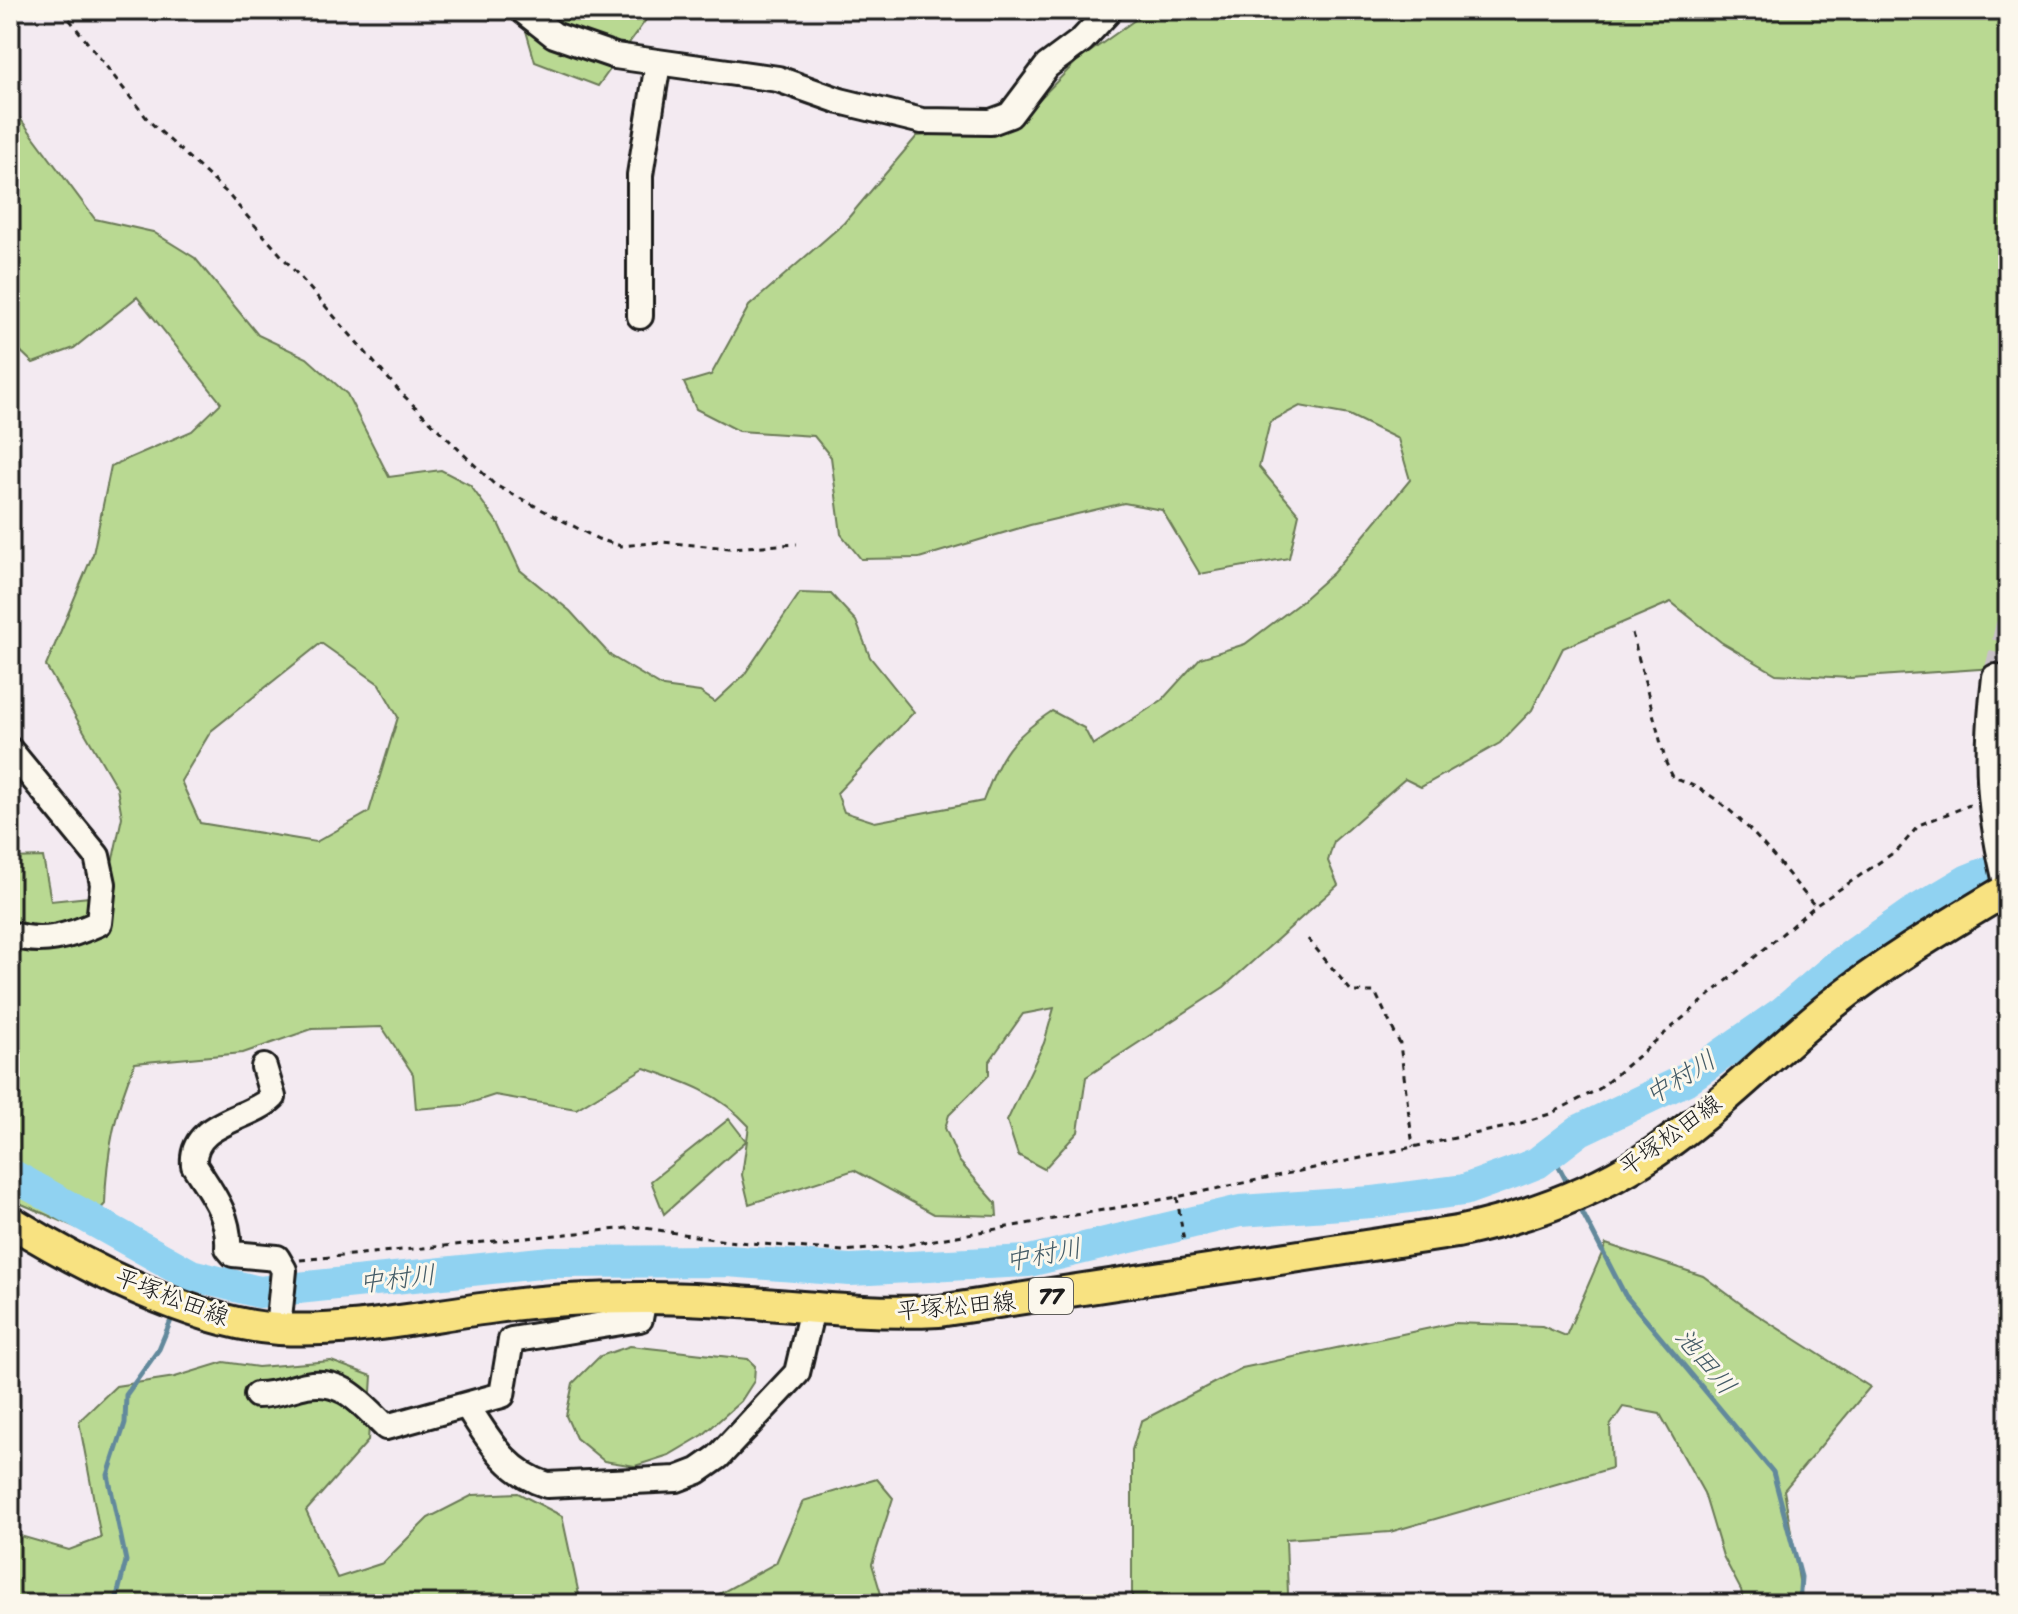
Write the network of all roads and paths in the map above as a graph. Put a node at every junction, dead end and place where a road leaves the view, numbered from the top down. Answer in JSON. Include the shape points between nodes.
{"nodes":[{"id":1,"x":62,"y":10,"type":"edge"},
{"id":2,"x":522,"y":10,"type":"edge"},
{"id":3,"x":1110,"y":10,"type":"edge"},
{"id":4,"x":658,"y":63,"type":"junction"},
{"id":5,"x":640,"y":316,"type":"dead end"},
{"id":6,"x":797,"y":544,"type":"dead end"},
{"id":7,"x":1632,"y":633,"type":"dead end"},
{"id":8,"x":1995,"y":677,"type":"tunnel mouth"},
{"id":9,"x":10,"y":750,"type":"edge"},
{"id":10,"x":1989,"y":801,"type":"junction"},
{"id":11,"x":2007,"y":886,"type":"edge"},
{"id":12,"x":1815,"y":906,"type":"junction"},
{"id":13,"x":10,"y":934,"type":"edge"},
{"id":14,"x":1308,"y":939,"type":"dead end"},
{"id":15,"x":264,"y":1067,"type":"dead end"},
{"id":16,"x":1413,"y":1147,"type":"junction"},
{"id":17,"x":1177,"y":1197,"type":"junction"},
{"id":18,"x":10,"y":1221,"type":"edge"},
{"id":19,"x":1184,"y":1242,"type":"dead end"},
{"id":20,"x":284,"y":1270,"type":"junction"},
{"id":21,"x":644,"y":1298,"type":"junction"},
{"id":22,"x":812,"y":1309,"type":"junction"},
{"id":23,"x":279,"y":1320,"type":"junction"},
{"id":24,"x":257,"y":1395,"type":"dead end"},
{"id":25,"x":467,"y":1406,"type":"junction"}],
"edges":[{"from":1,"to":6,"type":"path","via":[[149,121],[226,192],[400,392],[495,485],[621,546]]},
{"from":2,"to":4,"type":"street","via":[[554,35]]},
{"from":3,"to":4,"type":"street","via":[[1047,66],[1010,115],[991,122],[922,121],[778,79]]},
{"from":4,"to":5,"type":"street","via":[[640,175]]},
{"from":7,"to":12,"type":"path","via":[[1674,779],[1716,797]]},
{"from":8,"to":10,"type":"street","via":[[1987,741]]},
{"from":9,"to":13,"type":"street","via":[[97,856],[103,884],[99,923],[64,938]]},
{"from":10,"to":11,"type":"street"},
{"from":10,"to":12,"type":"path","via":[[1919,825],[1899,849]]},
{"from":11,"to":22,"type":"main road","name":"平塚松田線","number":"77","via":[[1832,1004],[1644,1160],[1579,1195],[1509,1221],[982,1307],[892,1313]]},
{"from":12,"to":16,"type":"path","via":[[1599,1089],[1550,1114]]},
{"from":14,"to":16,"type":"path","via":[[1352,992],[1375,992],[1400,1044]]},
{"from":15,"to":20,"type":"street","via":[[273,1097],[218,1125],[196,1144],[193,1156],[225,1215],[228,1248],[233,1254],[277,1258]]},
{"from":16,"to":17,"type":"path"},
{"from":17,"to":19,"type":"path"},
{"from":17,"to":20,"type":"path","via":[[895,1247],[843,1251],[639,1227],[293,1261]]},
{"from":18,"to":23,"type":"main road","name":"平塚松田線","number":"77","via":[[165,1299],[231,1321]]},
{"from":20,"to":23,"type":"street"},
{"from":21,"to":22,"type":"main road","name":"平塚松田線","number":"77"},
{"from":21,"to":23,"type":"main road","name":"平塚松田線","number":"77","via":[[514,1305],[364,1325]]},
{"from":21,"to":25,"type":"street","via":[[640,1319],[511,1340],[502,1395]]},
{"from":22,"to":25,"type":"street","via":[[797,1373],[718,1457],[677,1479],[547,1485],[528,1479],[499,1455]]},
{"from":24,"to":25,"type":"street","via":[[330,1383],[346,1389],[386,1427]]}]}
